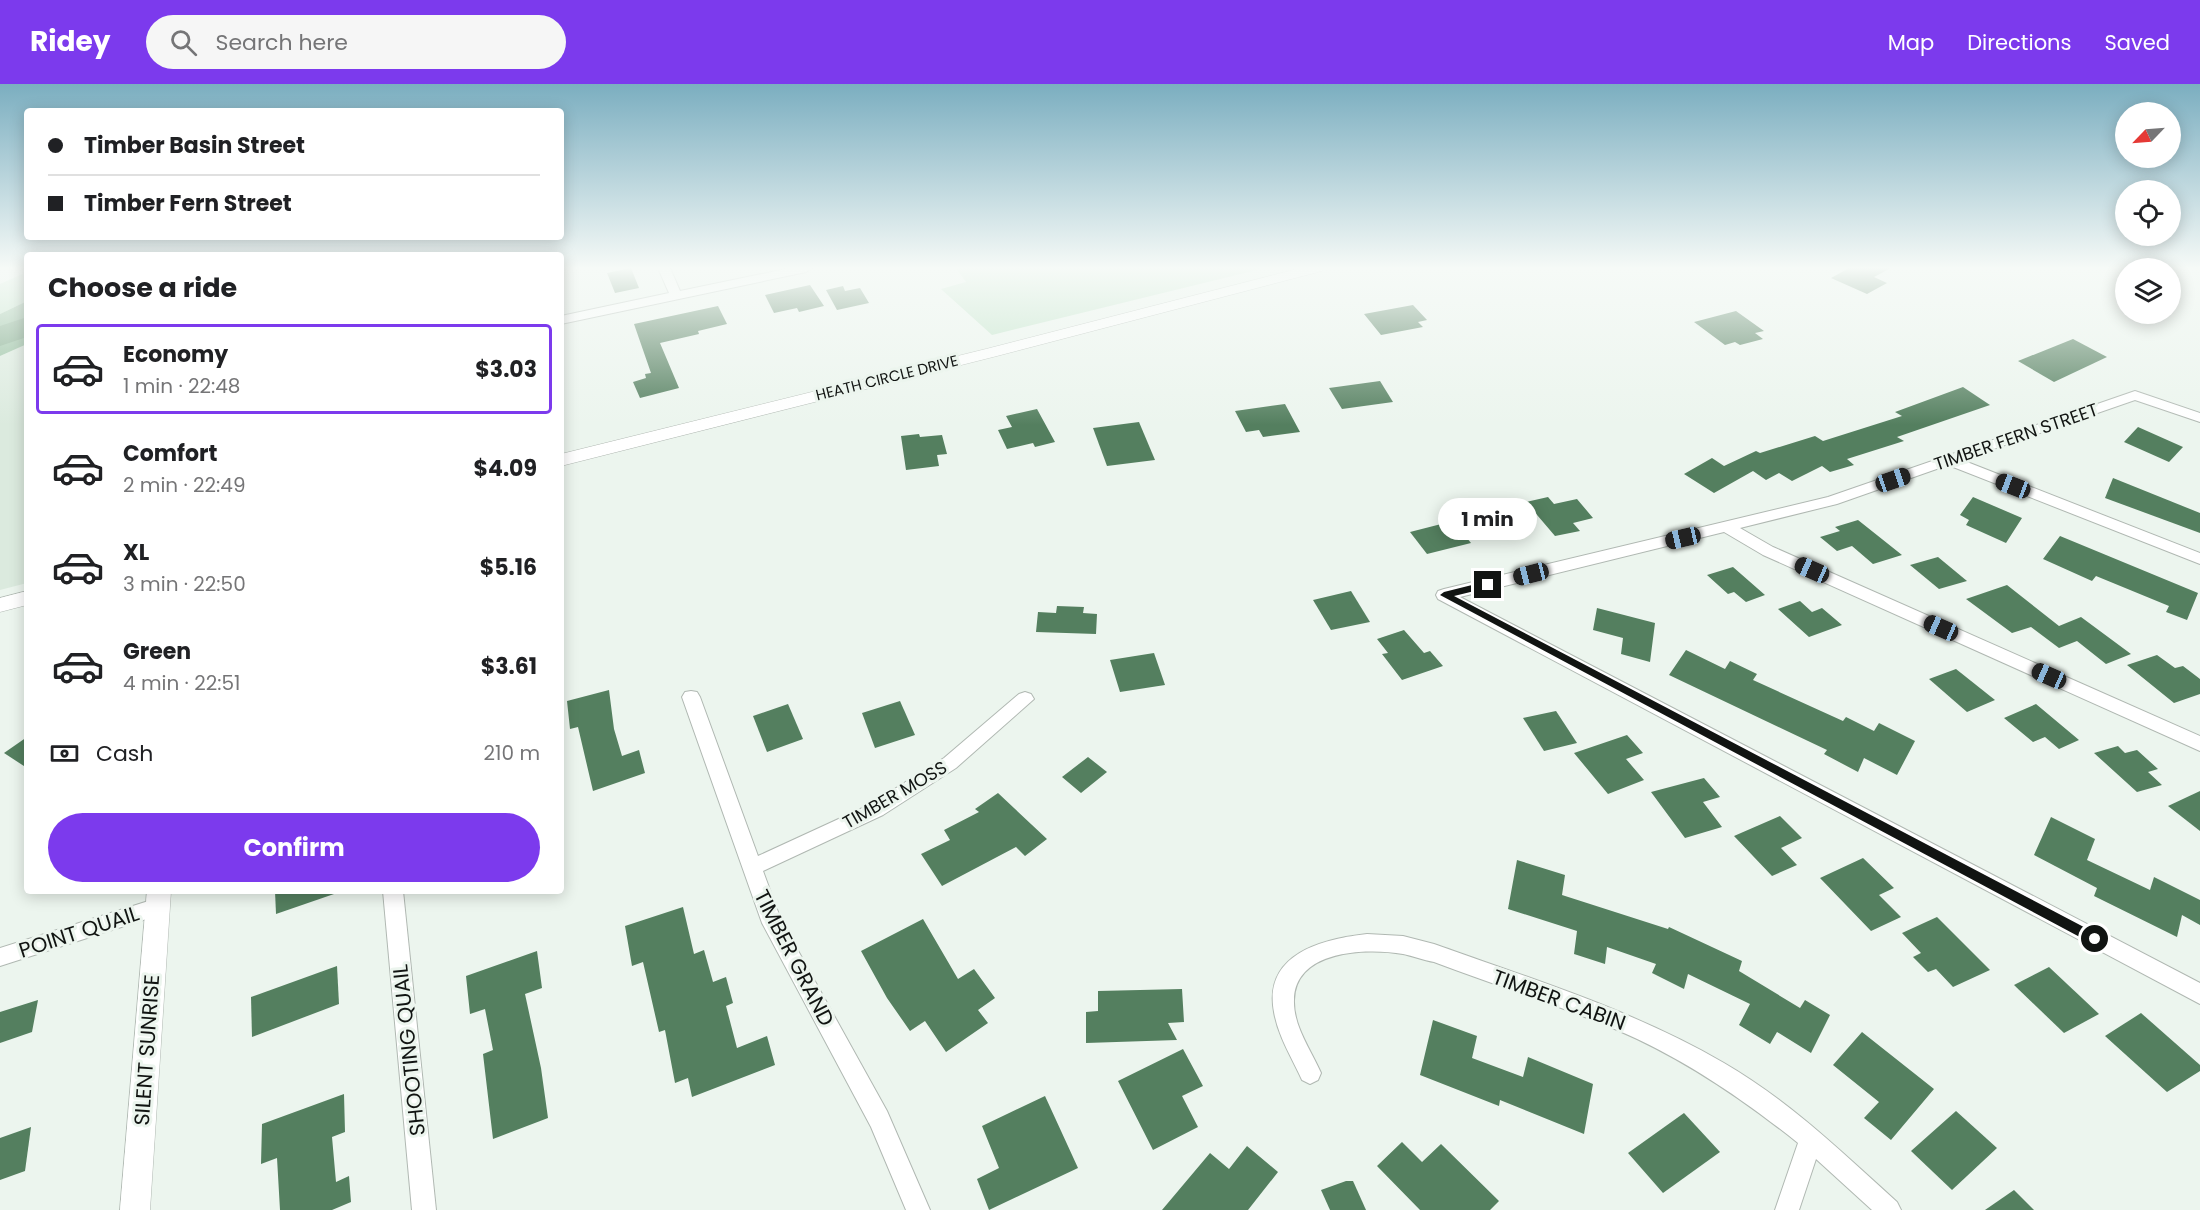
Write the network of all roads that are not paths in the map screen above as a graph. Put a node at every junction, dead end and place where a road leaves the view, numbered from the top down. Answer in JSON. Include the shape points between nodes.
{"nodes":[{"id":1,"x":1115,"y":321,"type":"edge"},
{"id":2,"x":2200,"y":418,"type":"edge"},
{"id":3,"x":564,"y":459,"type":"edge"},
{"id":4,"x":1950,"y":461,"type":"junction"},
{"id":5,"x":1727,"y":527,"type":"junction"},
{"id":6,"x":2200,"y":559,"type":"edge"},
{"id":7,"x":24,"y":599,"type":"edge"},
{"id":8,"x":0,"y":605,"type":"edge"},
{"id":9,"x":692,"y":698,"type":"dead end"},
{"id":10,"x":1025,"y":699,"type":"dead end"},
{"id":11,"x":2200,"y":744,"type":"edge"},
{"id":12,"x":751,"y":868,"type":"junction"},
{"id":13,"x":393,"y":894,"type":"edge"},
{"id":14,"x":158,"y":899,"type":"edge"},
{"id":15,"x":0,"y":957,"type":"edge"},
{"id":16,"x":2200,"y":994,"type":"edge"},
{"id":17,"x":1310,"y":1073,"type":"dead end"},
{"id":18,"x":1811,"y":1139,"type":"junction"},
{"id":19,"x":135,"y":1210,"type":"edge"},
{"id":20,"x":424,"y":1210,"type":"edge"},
{"id":21,"x":918,"y":1210,"type":"edge"},
{"id":22,"x":1787,"y":1210,"type":"edge"},
{"id":23,"x":1889,"y":1210,"type":"edge"}],
"edges":[{"from":1,"to":3,"type":"street","name":"HEATH CIRCLE DRIVE"},
{"from":2,"to":4,"type":"street","name":"TIMBER FERN STREET","via":[[2135,395]]},
{"from":4,"to":5,"type":"street","name":"TIMBER FERN STREET","via":[[1832,501]]},
{"from":4,"to":6,"type":"street"},
{"from":5,"to":11,"type":"street","via":[[1779,556]]},
{"from":5,"to":16,"type":"street","name":"TIMBER FERN STREET","via":[[1444,595]]},
{"from":7,"to":8,"type":"street"},
{"from":9,"to":12,"type":"street","name":"TIMBER GRAND"},
{"from":10,"to":12,"type":"street","name":"TIMBER MOSS","via":[[950,763],[876,810]]},
{"from":12,"to":21,"type":"street","name":"TIMBER GRAND","via":[[772,923],[879,1119]]},
{"from":13,"to":20,"type":"street","name":"SHOOTING QUAIL"},
{"from":14,"to":15,"type":"street","name":"POINT QUAIL"},
{"from":14,"to":19,"type":"street","name":"SILENT SUNRISE"},
{"from":17,"to":18,"type":"street","name":"TIMBER CABIN","via":[[1287,1022],[1282,1000],[1289,972],[1311,954],[1354,943],[1402,945],[1625,1023],[1716,1070]]},
{"from":18,"to":22,"type":"street"},
{"from":18,"to":23,"type":"street","name":"TIMBER CABIN"}]}
